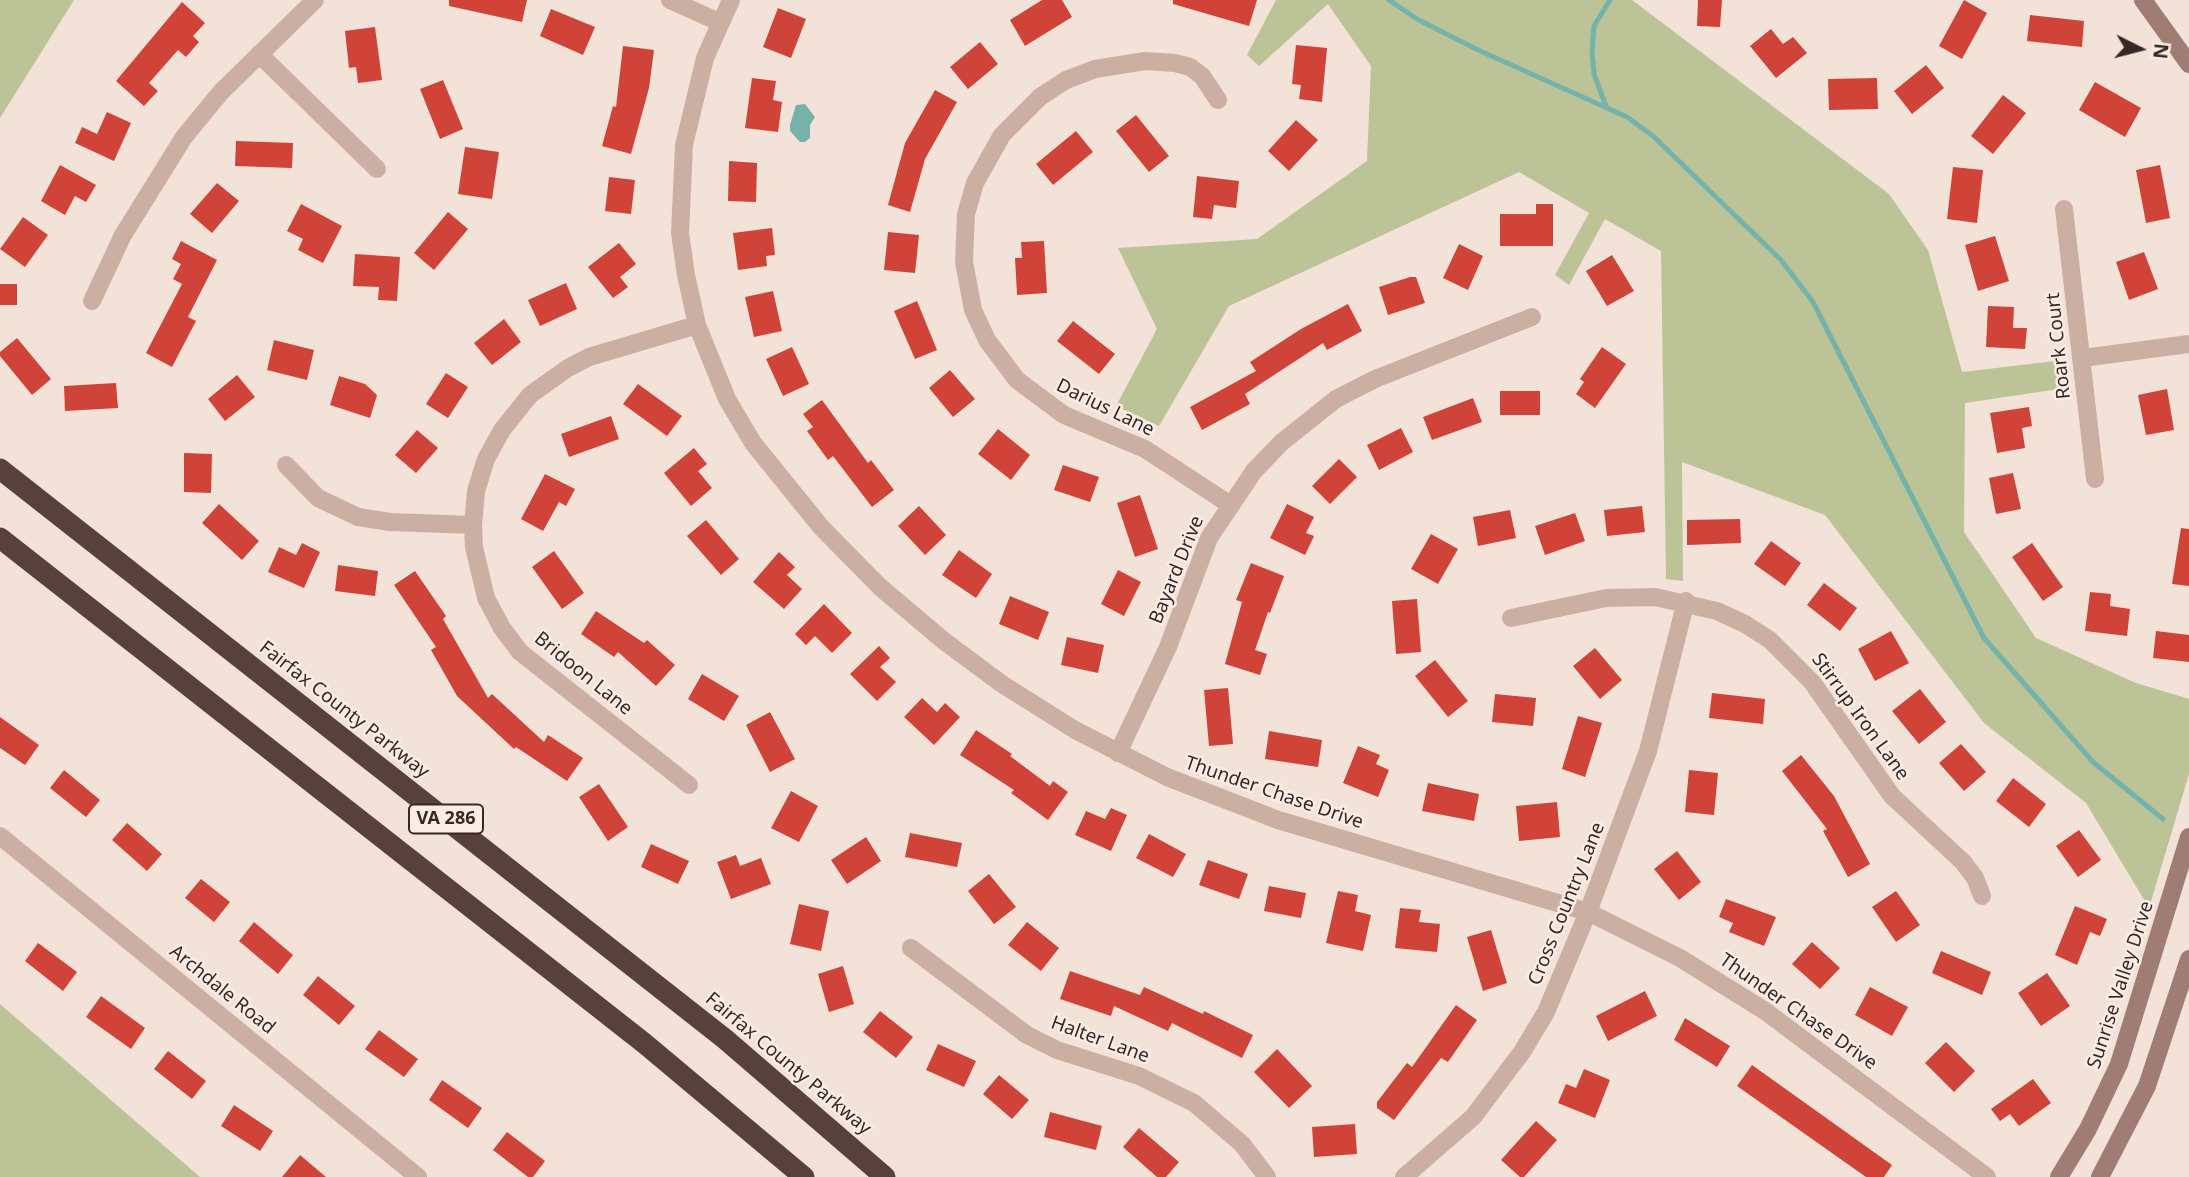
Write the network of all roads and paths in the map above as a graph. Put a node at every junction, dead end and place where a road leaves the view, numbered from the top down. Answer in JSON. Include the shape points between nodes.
{"nodes":[{"id":1,"x":315,"y":0,"type":"edge"},
{"id":2,"x":670,"y":0,"type":"edge"},
{"id":3,"x":731,"y":0,"type":"edge"},
{"id":4,"x":2143,"y":0,"type":"edge"},
{"id":5,"x":719,"y":23,"type":"junction"},
{"id":6,"x":260,"y":54,"type":"junction"},
{"id":7,"x":2189,"y":64,"type":"edge"},
{"id":8,"x":1218,"y":100,"type":"dead end"},
{"id":9,"x":377,"y":169,"type":"dead end"},
{"id":10,"x":2064,"y":209,"type":"dead end"},
{"id":11,"x":92,"y":301,"type":"dead end"},
{"id":12,"x":1532,"y":317,"type":"dead end"},
{"id":13,"x":697,"y":325,"type":"junction"},
{"id":14,"x":2189,"y":344,"type":"edge"},
{"id":15,"x":2083,"y":358,"type":"junction"},
{"id":16,"x":285,"y":465,"type":"dead end"},
{"id":17,"x":0,"y":469,"type":"edge"},
{"id":18,"x":2095,"y":479,"type":"dead end"},
{"id":19,"x":1229,"y":504,"type":"junction"},
{"id":20,"x":473,"y":525,"type":"junction"},
{"id":21,"x":0,"y":538,"type":"edge"},
{"id":22,"x":1686,"y":601,"type":"junction"},
{"id":23,"x":1511,"y":618,"type":"dead end"},
{"id":24,"x":1118,"y":754,"type":"junction"},
{"id":25,"x":689,"y":785,"type":"dead end"},
{"id":26,"x":0,"y":836,"type":"edge"},
{"id":27,"x":2189,"y":837,"type":"edge"},
{"id":28,"x":1982,"y":896,"type":"dead end"},
{"id":29,"x":1588,"y":912,"type":"junction"},
{"id":30,"x":911,"y":948,"type":"dead end"},
{"id":31,"x":2189,"y":959,"type":"edge"},
{"id":32,"x":418,"y":1177,"type":"edge"},
{"id":33,"x":804,"y":1177,"type":"edge"},
{"id":34,"x":885,"y":1177,"type":"edge"},
{"id":35,"x":1267,"y":1177,"type":"edge"},
{"id":36,"x":1404,"y":1177,"type":"edge"},
{"id":37,"x":1987,"y":1177,"type":"edge"},
{"id":38,"x":2059,"y":1177,"type":"edge"},
{"id":39,"x":2100,"y":1177,"type":"edge"}],
"edges":[{"from":1,"to":6,"type":"street"},
{"from":2,"to":5,"type":"street"},
{"from":3,"to":5,"type":"street","name":"Thunder Chase Drive"},
{"from":4,"to":7,"type":"main road"},
{"from":5,"to":13,"type":"street","name":"Thunder Chase Drive","via":[[691,104],[680,188],[684,265]]},
{"from":6,"to":9,"type":"street"},
{"from":6,"to":11,"type":"street","via":[[184,137],[152,185]]},
{"from":8,"to":19,"type":"street","name":"Darius Lane","via":[[1202,76],[1175,63],[1145,61],[1095,69],[1066,80],[1040,97],[1002,135],[975,183],[966,214],[964,262],[973,310],[987,340],[1017,380],[1064,415],[1145,449]]},
{"from":10,"to":15,"type":"street","name":"Roark Court"},
{"from":12,"to":19,"type":"street","name":"Bayard Drive","via":[[1375,379],[1336,400],[1282,442]]},
{"from":13,"to":20,"type":"street","name":"Bridoon Lane","via":[[589,357],[530,395],[486,459],[476,491]]},
{"from":13,"to":24,"type":"street","name":"Thunder Chase Drive","via":[[727,399],[752,443],[821,527],[880,587],[944,641],[1002,684]]},
{"from":14,"to":15,"type":"street"},
{"from":15,"to":18,"type":"street","name":"Roark Court"},
{"from":16,"to":20,"type":"street","via":[[318,498],[358,517]]},
{"from":17,"to":34,"type":"highway","name":"Fairfax County Parkway","number":"VA 286","via":[[715,1031]]},
{"from":19,"to":24,"type":"street","name":"Bayard Drive","via":[[1209,538],[1168,647]]},
{"from":20,"to":25,"type":"street","name":"Bridoon Lane","via":[[484,591],[520,652]]},
{"from":21,"to":33,"type":"highway","number":"VA 286","via":[[644,1043]]},
{"from":22,"to":23,"type":"street","name":"Stirrup Iron Lane","via":[[1622,596]]},
{"from":22,"to":28,"type":"street","name":"Stirrup Iron Lane","via":[[1745,624],[1793,660],[1892,796],[1963,862]]},
{"from":22,"to":29,"type":"street","name":"Cross Country Lane","via":[[1648,751]]},
{"from":24,"to":29,"type":"street","name":"Thunder Chase Drive","via":[[1217,799],[1278,820]]},
{"from":26,"to":32,"type":"street","name":"Archdale Road"},
{"from":27,"to":38,"type":"main road","name":"Sunrise Valley Drive","via":[[2119,1065]]},
{"from":29,"to":36,"type":"street","name":"Cross Country Lane","via":[[1546,1012],[1516,1062],[1473,1117]]},
{"from":29,"to":37,"type":"street","name":"Thunder Chase Drive","via":[[1680,958],[1765,1011]]},
{"from":30,"to":35,"type":"street","name":"Halter Lane","via":[[1027,1035],[1057,1050],[1139,1076],[1194,1103],[1242,1144]]},
{"from":31,"to":39,"type":"main road","via":[[2147,1086]]}]}
